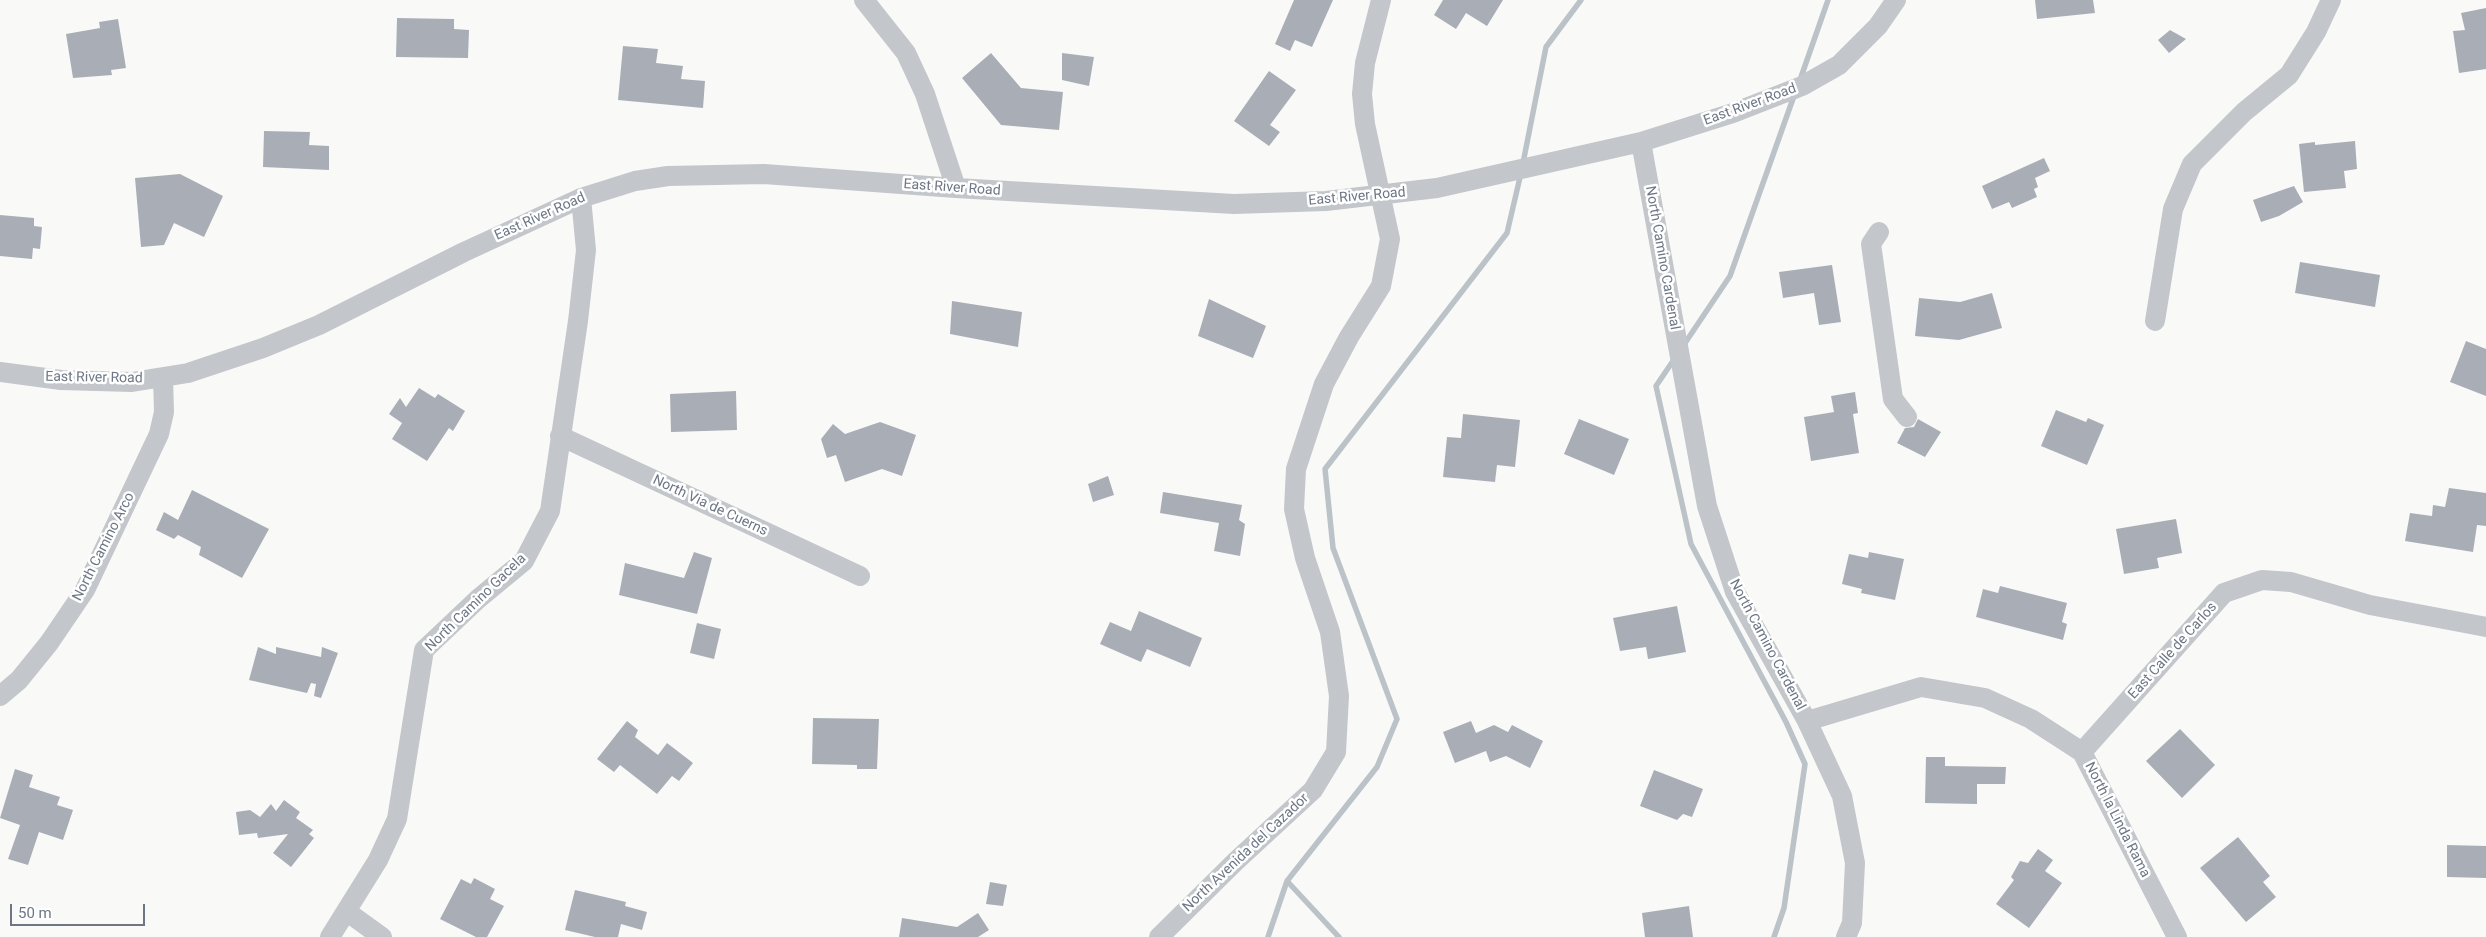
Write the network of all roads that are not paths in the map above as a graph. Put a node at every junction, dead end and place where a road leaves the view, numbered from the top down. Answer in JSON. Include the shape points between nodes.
{"nodes":[{"id":1,"x":864,"y":0,"type":"edge"},
{"id":2,"x":1382,"y":0,"type":"edge"},
{"id":3,"x":1896,"y":0,"type":"edge"},
{"id":4,"x":2330,"y":0,"type":"edge"},
{"id":5,"x":1641,"y":142,"type":"junction"},
{"id":6,"x":956,"y":188,"type":"junction"},
{"id":7,"x":1379,"y":196,"type":"junction"},
{"id":8,"x":581,"y":198,"type":"junction"},
{"id":9,"x":1879,"y":232,"type":"dead end"},
{"id":10,"x":2155,"y":321,"type":"dead end"},
{"id":11,"x":0,"y":372,"type":"edge"},
{"id":12,"x":163,"y":378,"type":"junction"},
{"id":13,"x":1907,"y":417,"type":"dead end"},
{"id":14,"x":560,"y":436,"type":"junction"},
{"id":15,"x":860,"y":576,"type":"dead end"},
{"id":16,"x":2486,"y":627,"type":"edge"},
{"id":17,"x":0,"y":696,"type":"edge"},
{"id":18,"x":1807,"y":721,"type":"junction"},
{"id":19,"x":2082,"y":752,"type":"junction"},
{"id":20,"x":346,"y":911,"type":"junction"},
{"id":21,"x":330,"y":937,"type":"edge"},
{"id":22,"x":382,"y":937,"type":"edge"},
{"id":23,"x":1159,"y":937,"type":"edge"},
{"id":24,"x":1846,"y":937,"type":"edge"},
{"id":25,"x":2177,"y":937,"type":"edge"}],
"edges":[{"from":1,"to":6,"type":"street","via":[[906,53],[925,94]]},
{"from":2,"to":7,"type":"street","name":"North Avenida del Cazador","via":[[1365,63],[1362,94]]},
{"from":3,"to":5,"type":"street","name":"East River Road","via":[[1878,26],[1839,64],[1802,86],[1733,113]]},
{"from":4,"to":10,"type":"street","via":[[2316,32],[2289,75],[2244,112],[2192,164],[2173,209]]},
{"from":5,"to":7,"type":"street","name":"East River Road","via":[[1436,188]]},
{"from":5,"to":18,"type":"street","name":"North Camino Cardenal","via":[[1707,506],[1735,592]]},
{"from":6,"to":7,"type":"street","name":"East River Road","via":[[1234,204]]},
{"from":6,"to":8,"type":"street","name":"East River Road","via":[[764,174],[668,176],[635,181]]},
{"from":7,"to":23,"type":"street","name":"North Avenida del Cazador","via":[[1390,240],[1381,286],[1324,384],[1296,468],[1294,509],[1330,632],[1339,696],[1336,752],[1313,790]]},
{"from":8,"to":12,"type":"street","name":"East River Road","via":[[319,325],[263,348]]},
{"from":8,"to":14,"type":"street","name":"North Camino Gacela","via":[[586,250]]},
{"from":9,"to":13,"type":"street","via":[[1871,244],[1893,399]]},
{"from":11,"to":12,"type":"street","name":"East River Road","via":[[61,380],[132,382]]},
{"from":12,"to":17,"type":"street","name":"North Camino Arco","via":[[164,412],[159,434],[85,590],[49,643],[19,680]]},
{"from":14,"to":15,"type":"street","name":"North Via de Cuerns"},
{"from":14,"to":20,"type":"street","name":"North Camino Gacela","via":[[550,511],[524,561],[424,650],[397,819],[378,860]]},
{"from":16,"to":19,"type":"street","name":"East Calle de Carlos","via":[[2370,605],[2291,582],[2262,580],[2224,594]]},
{"from":18,"to":19,"type":"street","name":"North la Linda Rama","via":[[1921,687],[1985,698],[2030,719]]},
{"from":18,"to":24,"type":"street","name":"North Camino Cardenal","via":[[1844,805],[1854,864],[1852,923]]},
{"from":19,"to":25,"type":"street","name":"North la Linda Rama"},
{"from":20,"to":21,"type":"street","name":"North Camino Gacela"},
{"from":20,"to":22,"type":"street"}]}
